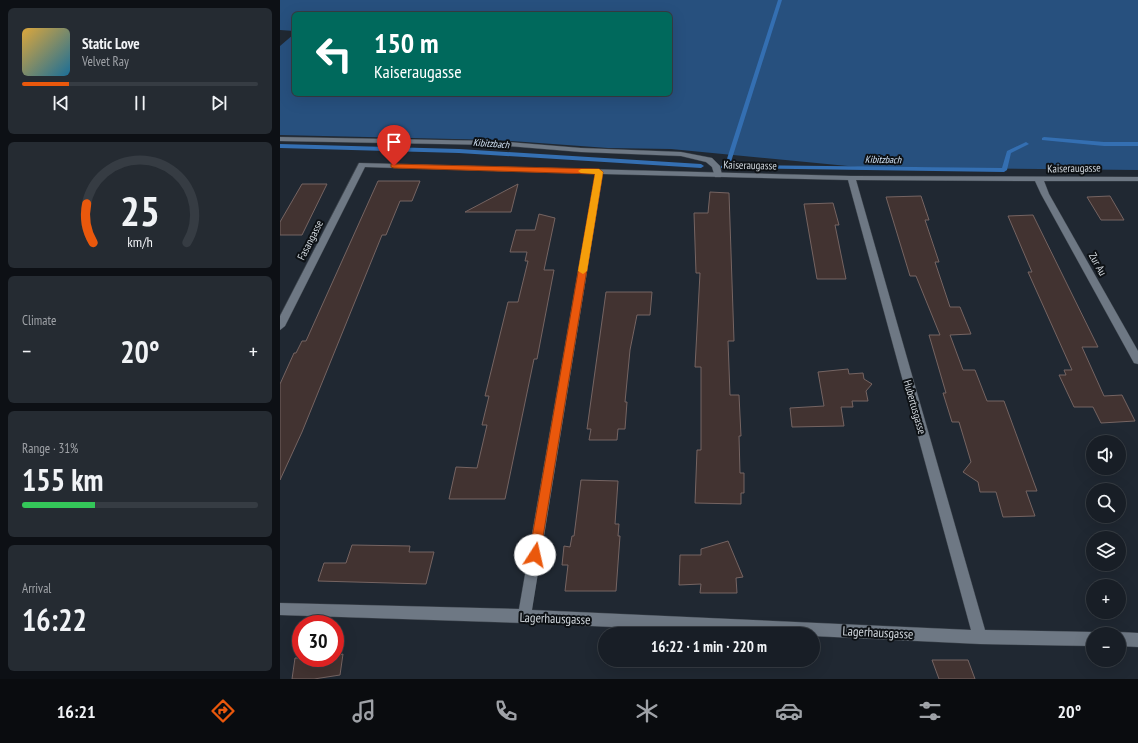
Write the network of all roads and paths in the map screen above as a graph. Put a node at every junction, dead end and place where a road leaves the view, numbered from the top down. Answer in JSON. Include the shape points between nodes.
{"nodes":[{"id":1,"x":280,"y":139,"type":"edge"},
{"id":2,"x":362,"y":165,"type":"joint"},
{"id":3,"x":599,"y":172,"type":"junction"},
{"id":4,"x":718,"y":175,"type":"junction"},
{"id":5,"x":851,"y":178,"type":"junction"},
{"id":6,"x":1138,"y":179,"type":"edge"},
{"id":7,"x":1038,"y":180,"type":"junction"},
{"id":8,"x":280,"y":326,"type":"edge"},
{"id":9,"x":1138,"y":360,"type":"edge"},
{"id":10,"x":280,"y":609,"type":"edge"},
{"id":11,"x":524,"y":616,"type":"junction"},
{"id":12,"x":980,"y":637,"type":"junction"},
{"id":13,"x":1086,"y":639,"type":"edge"},
{"id":14,"x":1126,"y":639,"type":"edge"},
{"id":15,"x":1138,"y":640,"type":"edge"}],
"edges":[{"from":1,"to":4,"type":"street","via":[[495,143],[681,154],[708,160],[716,166]]},
{"from":2,"to":3,"type":"street","name":"Kaiseraugasse"},
{"from":2,"to":8,"type":"street","name":"Fasangasse"},
{"from":3,"to":4,"type":"street","name":"Kaiseraugasse"},
{"from":3,"to":11,"type":"street"},
{"from":4,"to":5,"type":"street","name":"Kaiseraugasse"},
{"from":5,"to":7,"type":"street","name":"Kaiseraugasse"},
{"from":5,"to":12,"type":"street","name":"Hubertusgasse"},
{"from":6,"to":7,"type":"street","name":"Kaiseraugasse"},
{"from":7,"to":9,"type":"street","name":"Zur Au"},
{"from":10,"to":11,"type":"street","name":"Lagerhausgasse"},
{"from":11,"to":12,"type":"street","name":"Lagerhausgasse"},
{"from":12,"to":13,"type":"street","name":"Lagerhausgasse"},
{"from":14,"to":15,"type":"street"}]}
